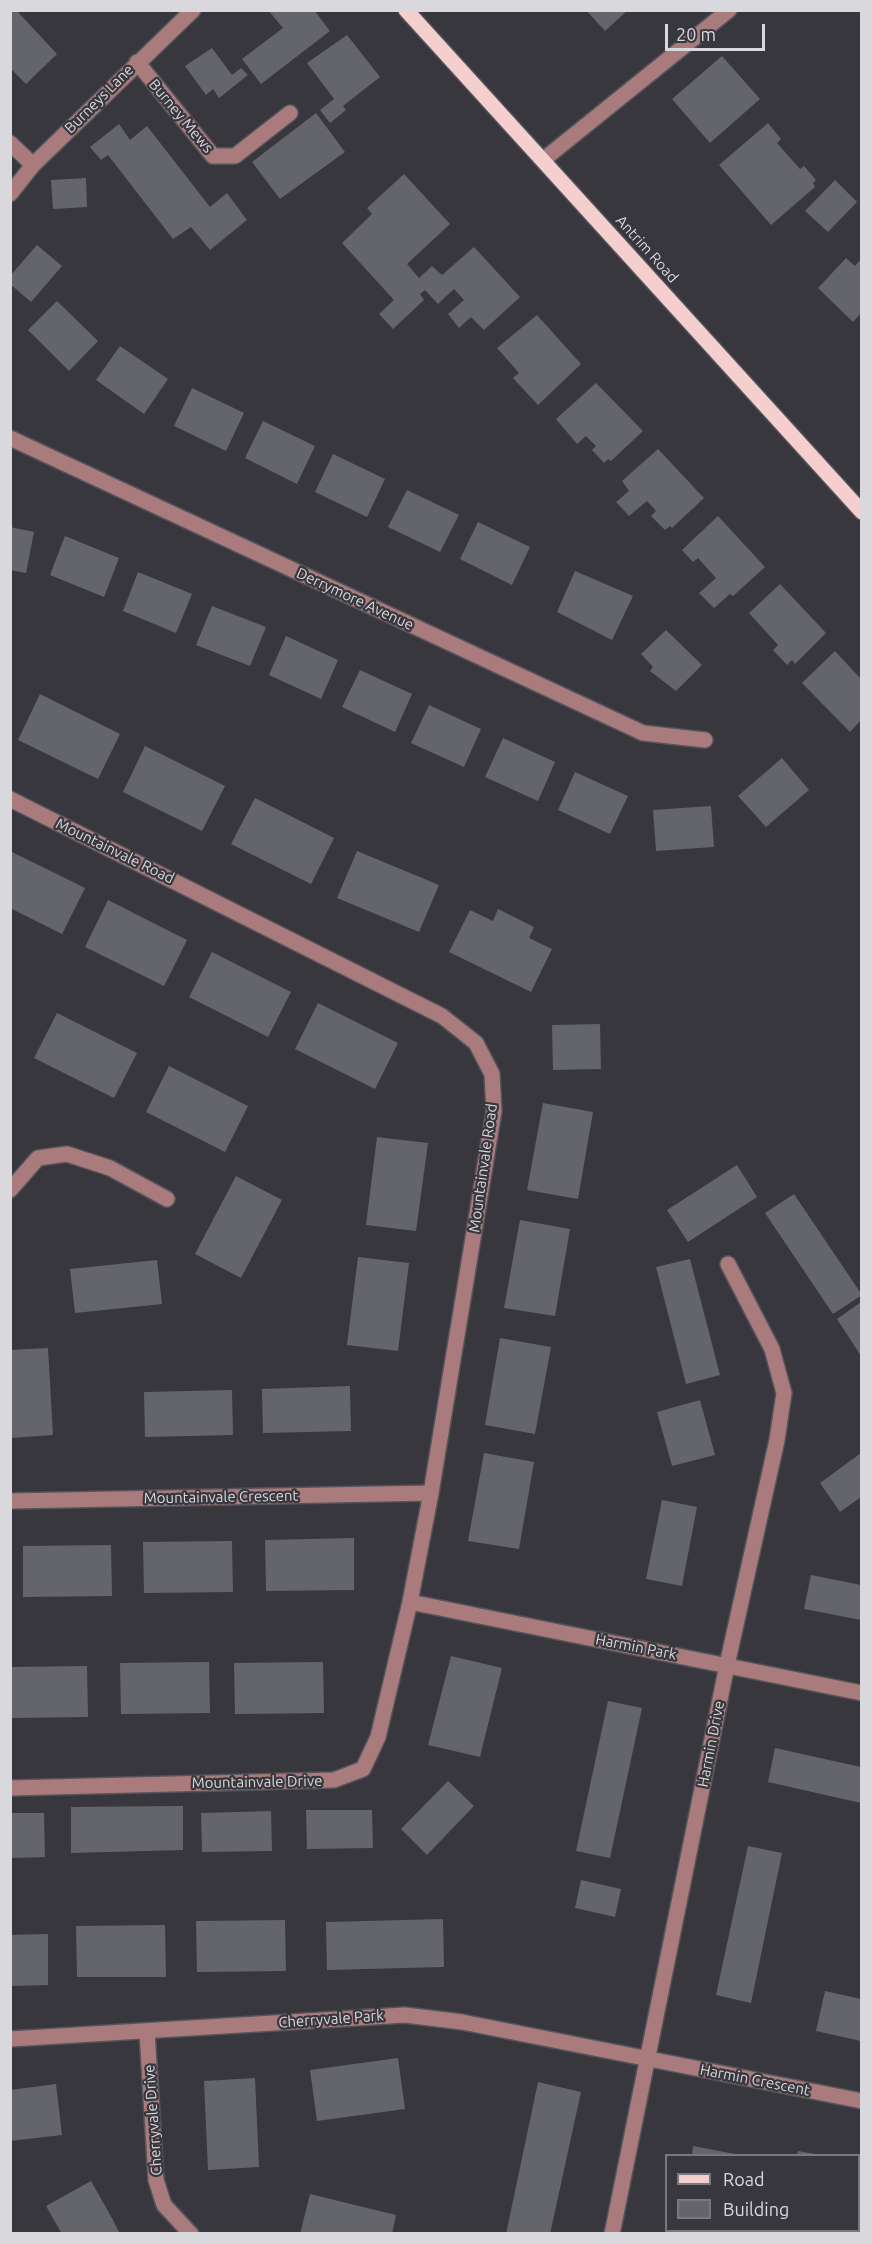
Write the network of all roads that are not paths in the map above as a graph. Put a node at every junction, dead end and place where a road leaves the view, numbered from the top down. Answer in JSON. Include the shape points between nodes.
{"nodes":[{"id":1,"x":193,"y":10,"type":"edge"},
{"id":2,"x":406,"y":10,"type":"edge"},
{"id":3,"x":729,"y":10,"type":"edge"},
{"id":4,"x":137,"y":62,"type":"junction"},
{"id":5,"x":290,"y":113,"type":"dead end"},
{"id":6,"x":10,"y":143,"type":"edge"},
{"id":7,"x":543,"y":160,"type":"junction"},
{"id":8,"x":33,"y":165,"type":"junction"},
{"id":9,"x":10,"y":194,"type":"edge"},
{"id":10,"x":10,"y":438,"type":"edge"},
{"id":11,"x":861,"y":512,"type":"edge"},
{"id":12,"x":705,"y":740,"type":"dead end"},
{"id":13,"x":10,"y":799,"type":"edge"},
{"id":14,"x":10,"y":1190,"type":"edge"},
{"id":15,"x":167,"y":1199,"type":"dead end"},
{"id":16,"x":728,"y":1264,"type":"dead end"},
{"id":17,"x":431,"y":1493,"type":"junction"},
{"id":18,"x":10,"y":1501,"type":"edge"},
{"id":19,"x":410,"y":1602,"type":"junction"},
{"id":20,"x":727,"y":1665,"type":"junction"},
{"id":21,"x":861,"y":1693,"type":"edge"},
{"id":22,"x":10,"y":1788,"type":"edge"},
{"id":23,"x":147,"y":2031,"type":"junction"},
{"id":24,"x":10,"y":2039,"type":"edge"},
{"id":25,"x":647,"y":2060,"type":"junction"},
{"id":26,"x":861,"y":2101,"type":"edge"},
{"id":27,"x":191,"y":2234,"type":"edge"},
{"id":28,"x":612,"y":2234,"type":"edge"}],
"edges":[{"from":1,"to":4,"type":"street","name":"Burneys Lane"},
{"from":2,"to":7,"type":"main road","name":"Antrim Road"},
{"from":3,"to":7,"type":"street"},
{"from":4,"to":5,"type":"street","name":"Burney Mews","via":[[213,156],[235,156]]},
{"from":4,"to":8,"type":"street","name":"Burneys Lane"},
{"from":6,"to":8,"type":"street"},
{"from":7,"to":11,"type":"main road","name":"Antrim Road"},
{"from":8,"to":9,"type":"street","name":"Burneys Lane"},
{"from":10,"to":12,"type":"street","name":"Derrymore Avenue","via":[[643,733]]},
{"from":13,"to":17,"type":"street","name":"Mountainvale Road","via":[[384,985],[442,1016],[476,1043],[492,1074],[494,1111]]},
{"from":14,"to":15,"type":"street","via":[[38,1158],[67,1154],[110,1168]]},
{"from":16,"to":20,"type":"street","name":"Harmin Drive","via":[[772,1349],[784,1393]]},
{"from":17,"to":18,"type":"street","name":"Mountainvale Crescent"},
{"from":17,"to":19,"type":"street","name":"Mountainvale Road"},
{"from":19,"to":20,"type":"street","name":"Harmin Park"},
{"from":19,"to":22,"type":"street","name":"Mountainvale Drive","via":[[378,1737],[363,1769],[334,1780]]},
{"from":20,"to":21,"type":"street","name":"Harmin Park"},
{"from":20,"to":25,"type":"street","name":"Harmin Drive"},
{"from":23,"to":24,"type":"street","name":"Cherryvale Park"},
{"from":23,"to":25,"type":"street","name":"Cherryvale Park","via":[[405,2015],[462,2022]]},
{"from":23,"to":27,"type":"street","name":"Cherryvale Drive","via":[[156,2180],[164,2205]]},
{"from":25,"to":26,"type":"street","name":"Harmin Crescent"},
{"from":25,"to":28,"type":"street","name":"Harmin Drive"}]}
